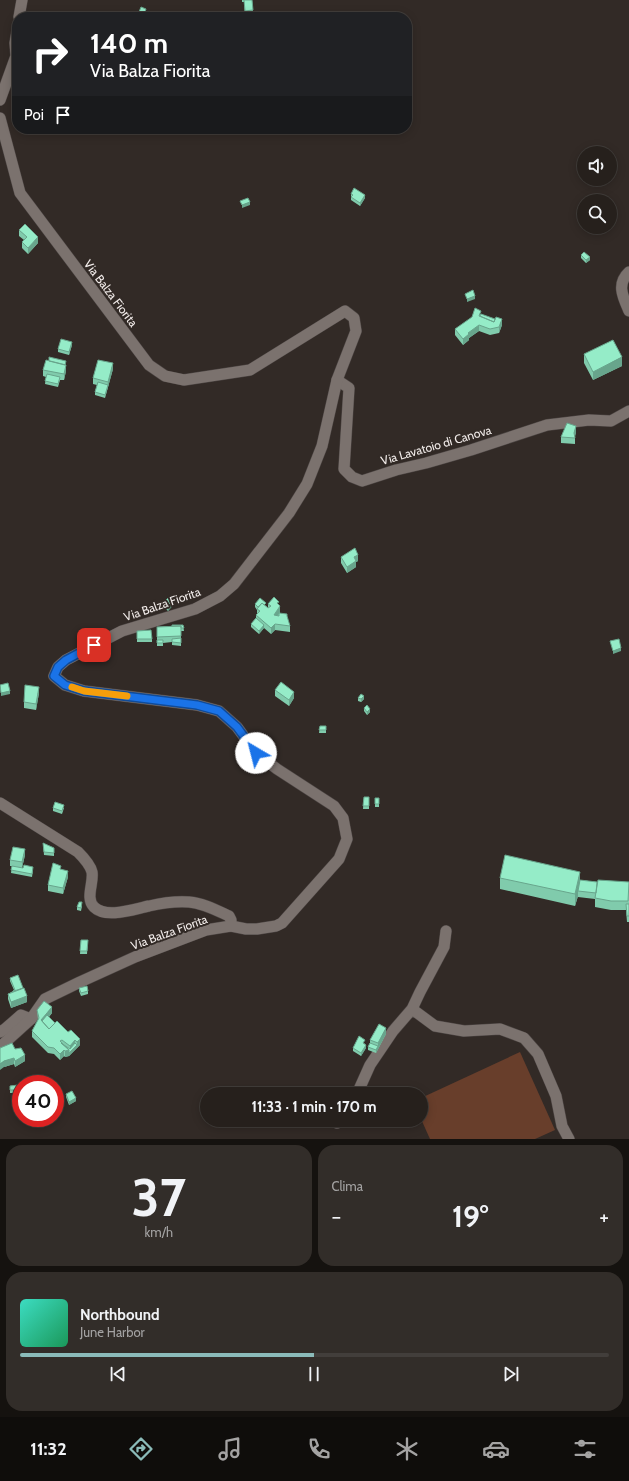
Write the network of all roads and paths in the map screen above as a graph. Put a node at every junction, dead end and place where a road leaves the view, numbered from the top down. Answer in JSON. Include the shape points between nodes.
{"nodes":[{"id":1,"x":22,"y":0,"type":"edge"},
{"id":2,"x":20,"y":12,"type":"edge"},
{"id":3,"x":12,"y":67,"type":"edge"},
{"id":4,"x":0,"y":100,"type":"edge"},
{"id":5,"x":0,"y":118,"type":"edge"},
{"id":6,"x":629,"y":272,"type":"edge"},
{"id":7,"x":629,"y":311,"type":"edge"},
{"id":8,"x":337,"y":380,"type":"junction"},
{"id":9,"x":629,"y":411,"type":"edge"},
{"id":10,"x":0,"y":803,"type":"edge"},
{"id":11,"x":231,"y":926,"type":"junction"},
{"id":12,"x":446,"y":931,"type":"dead end"},
{"id":13,"x":412,"y":1009,"type":"junction"},
{"id":14,"x":31,"y":1019,"type":"junction"},
{"id":15,"x":0,"y":1032,"type":"edge"},
{"id":16,"x":0,"y":1047,"type":"edge"},
{"id":17,"x":360,"y":1087,"type":"edge"},
{"id":18,"x":569,"y":1139,"type":"edge"}],
"edges":[{"from":1,"to":2,"type":"street"},
{"from":3,"to":4,"type":"street"},
{"from":5,"to":8,"type":"street","name":"Via Balza Fiorita","via":[[20,193],[150,365],[166,376],[184,380],[250,370],[346,311],[354,318],[356,331]]},
{"from":6,"to":7,"type":"street","via":[[625,275],[621,290]]},
{"from":8,"to":9,"type":"street","name":"Via Lavatoio di Canova","via":[[349,388],[344,469],[352,477],[362,480],[472,450],[547,425],[589,420],[611,421]]},
{"from":8,"to":11,"type":"street","name":"Via Balza Fiorita","via":[[322,446],[307,484],[289,513],[234,584],[220,596],[196,609],[122,631],[66,660],[58,667],[54,676],[65,685],[84,691],[197,705],[219,711],[237,727],[256,753],[277,770],[334,806],[343,818],[347,839],[339,859],[282,923],[257,929]]},
{"from":10,"to":11,"type":"street","via":[[85,859],[92,873],[89,899],[100,912],[199,903],[229,916]]},
{"from":11,"to":14,"type":"street","name":"Via Balza Fiorita","via":[[195,934],[80,982],[45,999]]},
{"from":12,"to":13,"type":"street","via":[[444,947]]},
{"from":13,"to":17,"type":"street","via":[[370,1065]]},
{"from":13,"to":18,"type":"street","via":[[435,1026],[464,1031],[500,1028],[524,1038],[538,1054],[556,1096],[562,1126]]},
{"from":14,"to":15,"type":"street","via":[[21,1015]]},
{"from":14,"to":16,"type":"street","name":"Via Balza Fiorita"}]}
